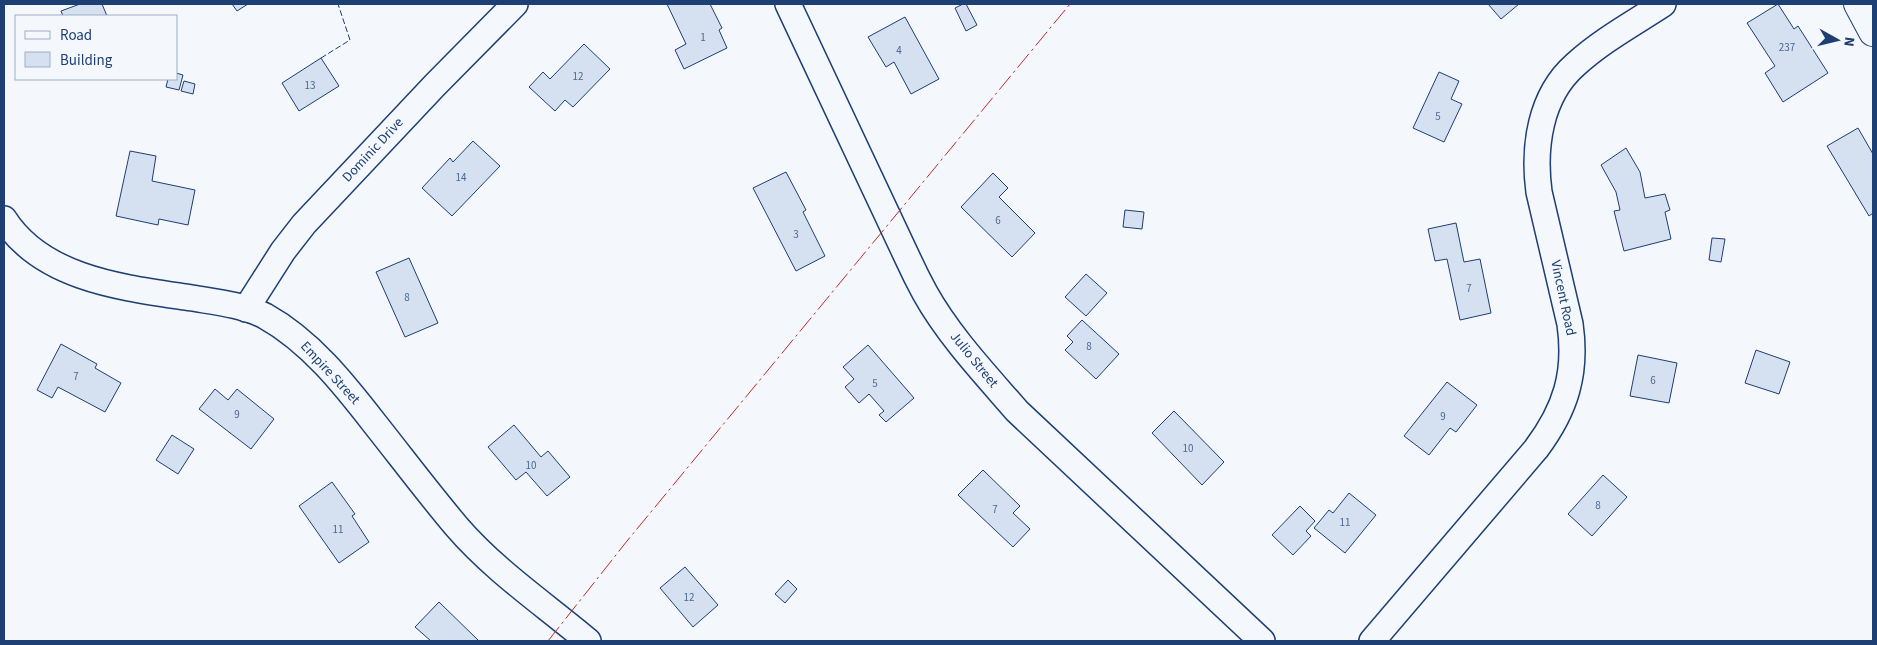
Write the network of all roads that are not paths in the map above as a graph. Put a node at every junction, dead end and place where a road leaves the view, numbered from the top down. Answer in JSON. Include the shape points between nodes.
{"nodes":[{"id":1,"x":515,"y":4,"type":"edge"},
{"id":2,"x":788,"y":4,"type":"edge"},
{"id":3,"x":1663,"y":4,"type":"edge"},
{"id":4,"x":1858,"y":4,"type":"edge"},
{"id":5,"x":1873,"y":32,"type":"edge"},
{"id":6,"x":4,"y":219,"type":"edge"},
{"id":7,"x":246,"y":309,"type":"junction"},
{"id":8,"x":588,"y":641,"type":"edge"},
{"id":9,"x":1262,"y":641,"type":"edge"},
{"id":10,"x":1372,"y":641,"type":"edge"}],
"edges":[{"from":1,"to":7,"type":"street","name":"Dominic Drive","via":[[304,224]]},
{"from":2,"to":9,"type":"street","name":"Julio Street","via":[[904,251],[926,294],[951,331],[1017,411]]},
{"from":3,"to":10,"type":"street","name":"Vincent Road","via":[[1574,66],[1559,85],[1543,116],[1536,154],[1539,192],[1572,340],[1568,388],[1557,418],[1536,449]]},
{"from":4,"to":5,"type":"main road"},
{"from":6,"to":7,"type":"street","name":"Empire Street","via":[[24,244],[64,269],[145,291]]},
{"from":7,"to":8,"type":"street","name":"Empire Street","via":[[264,316],[300,340],[322,361],[476,548]]}]}
